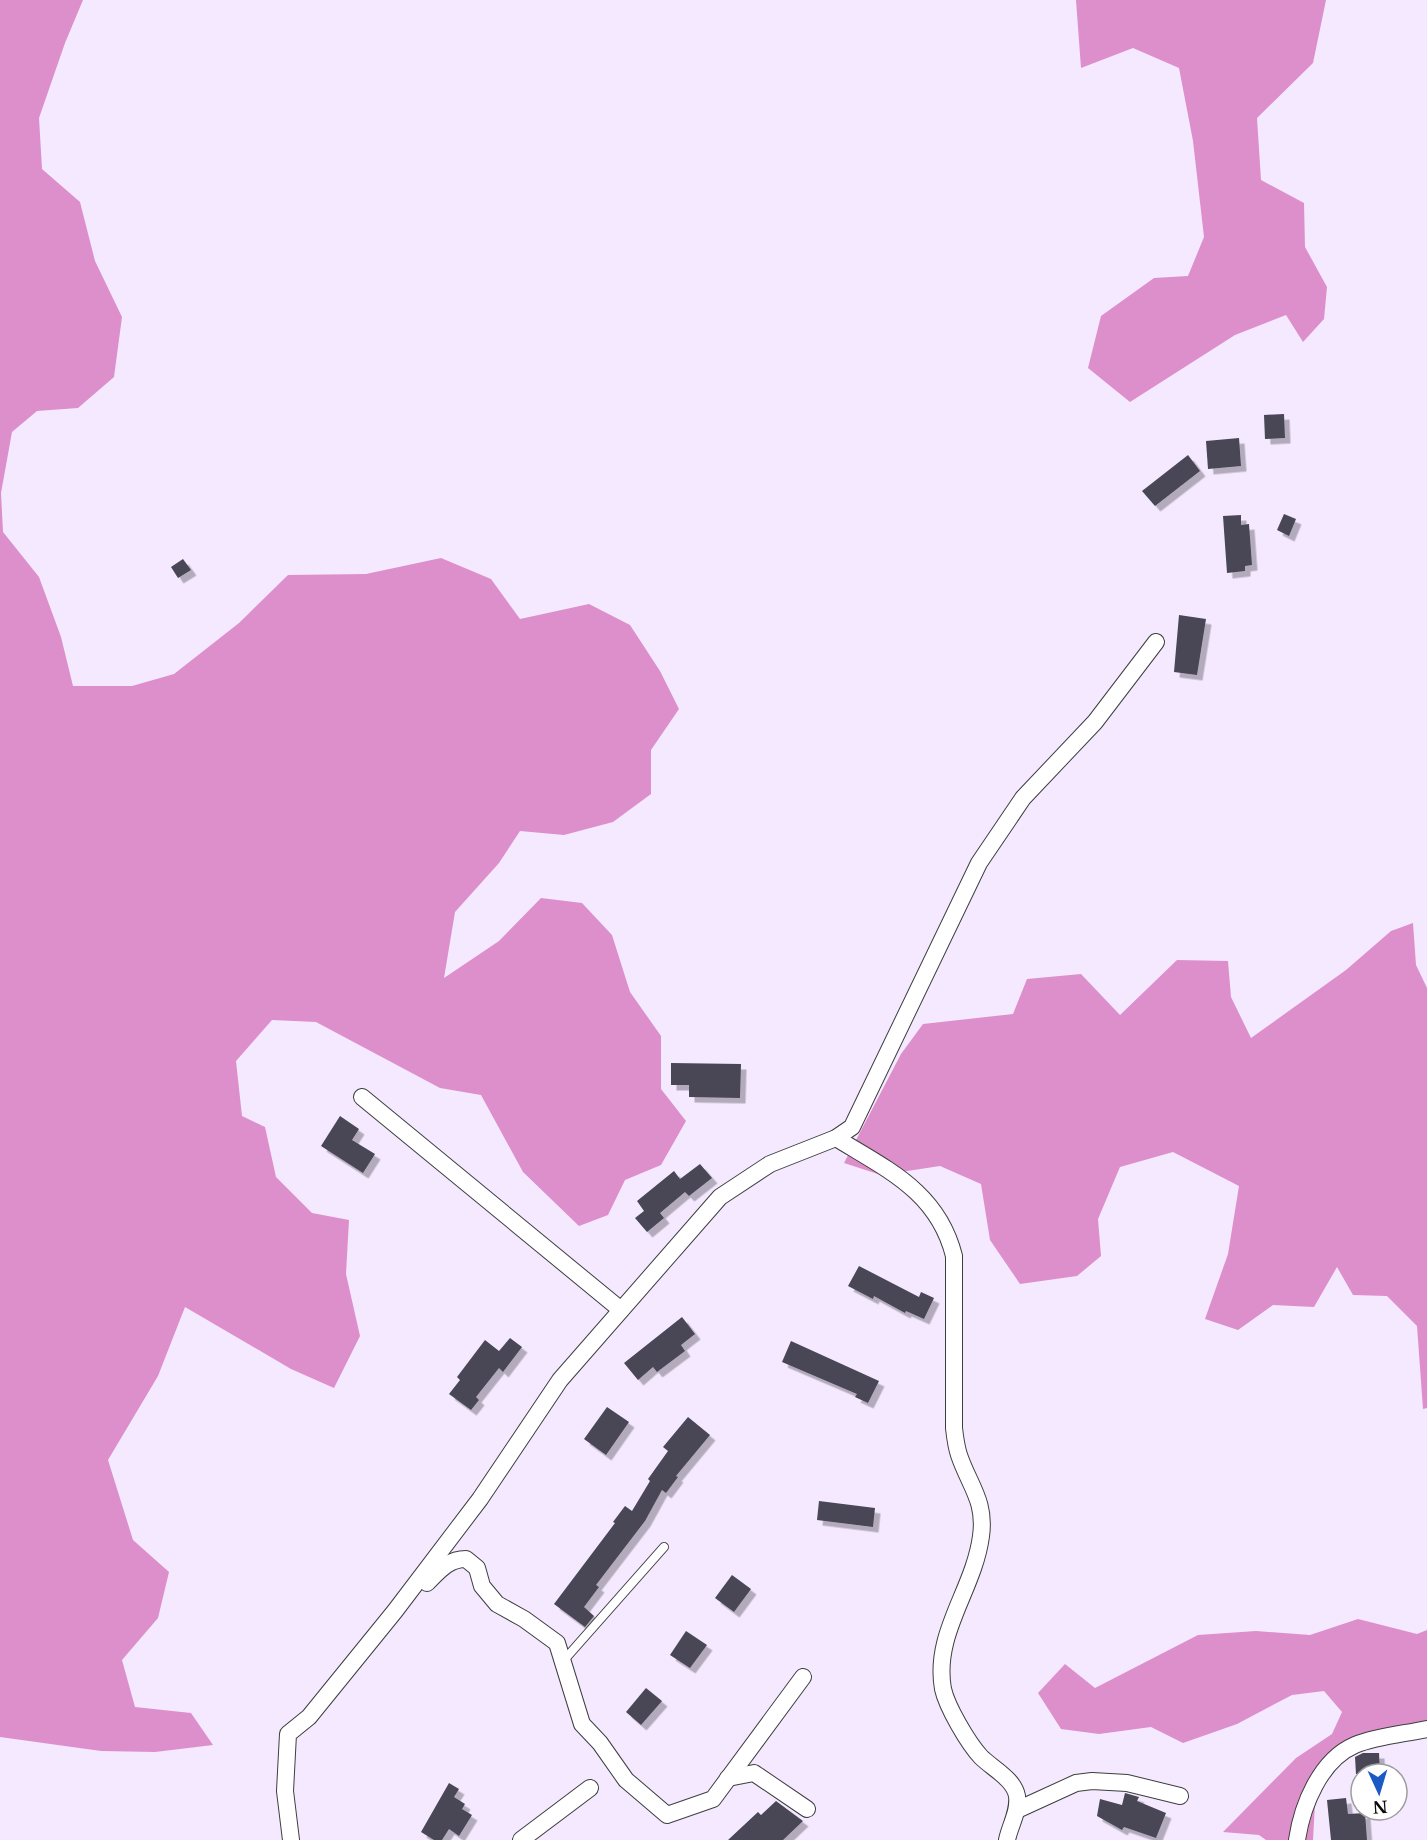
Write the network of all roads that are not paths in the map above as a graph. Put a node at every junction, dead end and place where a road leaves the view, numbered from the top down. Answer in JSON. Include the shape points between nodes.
{"nodes":[{"id":1,"x":1156,"y":642,"type":"dead end"},
{"id":2,"x":362,"y":1097,"type":"dead end"},
{"id":3,"x":836,"y":1138,"type":"junction"},
{"id":4,"x":621,"y":1310,"type":"junction"},
{"id":5,"x":664,"y":1546,"type":"dead end"},
{"id":6,"x":395,"y":1611,"type":"junction"},
{"id":7,"x":557,"y":1643,"type":"junction"},
{"id":8,"x":803,"y":1677,"type":"dead end"},
{"id":9,"x":1427,"y":1729,"type":"edge"},
{"id":10,"x":728,"y":1778,"type":"junction"},
{"id":11,"x":590,"y":1788,"type":"dead end"},
{"id":12,"x":1180,"y":1796,"type":"dead end"},
{"id":13,"x":807,"y":1809,"type":"dead end"},
{"id":14,"x":1017,"y":1810,"type":"junction"},
{"id":15,"x":291,"y":1840,"type":"edge"},
{"id":16,"x":521,"y":1840,"type":"edge"},
{"id":17,"x":1007,"y":1840,"type":"edge"},
{"id":18,"x":1297,"y":1840,"type":"edge"}],
"edges":[{"from":1,"to":3,"type":"street","via":[[1095,722],[1023,798],[979,863],[870,1093],[852,1127]]},
{"from":2,"to":4,"type":"street"},
{"from":3,"to":4,"type":"street","via":[[770,1164],[720,1197]]},
{"from":3,"to":14,"type":"street","via":[[903,1179],[927,1201],[948,1232],[954,1256],[954,1428],[958,1454],[978,1494],[982,1513],[975,1561],[948,1628],[942,1677],[944,1692],[969,1741],[1012,1785],[1017,1794]]},
{"from":4,"to":6,"type":"street","via":[[560,1380],[480,1499]]},
{"from":5,"to":7,"type":"lane","via":[[565,1659]]},
{"from":6,"to":7,"type":"street","via":[[445,1564],[466,1559],[477,1568],[482,1587],[497,1604]]},
{"from":6,"to":15,"type":"street","via":[[309,1717],[288,1734],[285,1791]]},
{"from":7,"to":10,"type":"street","via":[[582,1724],[626,1780],[667,1815],[713,1799]]},
{"from":8,"to":10,"type":"street"},
{"from":9,"to":18,"type":"street","via":[[1354,1746],[1333,1761],[1300,1817]]},
{"from":10,"to":13,"type":"street","via":[[754,1773]]},
{"from":11,"to":16,"type":"street"},
{"from":12,"to":14,"type":"street","via":[[1127,1783],[1092,1780],[1076,1783]]},
{"from":14,"to":17,"type":"street"}]}
